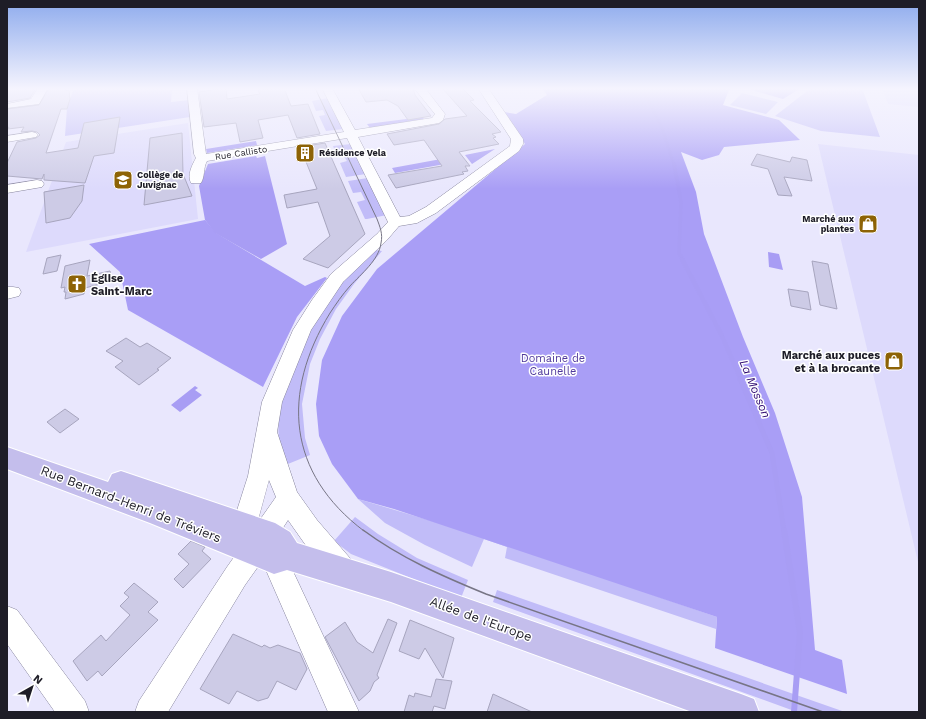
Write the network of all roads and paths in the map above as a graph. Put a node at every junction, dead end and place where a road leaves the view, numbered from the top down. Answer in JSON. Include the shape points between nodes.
{"nodes":[{"id":1,"x":196,"y":122,"type":"edge"},
{"id":2,"x":343,"y":122,"type":"edge"},
{"id":3,"x":431,"y":122,"type":"edge"},
{"id":4,"x":505,"y":122,"type":"edge"},
{"id":5,"x":32,"y":135,"type":"dead end"},
{"id":6,"x":350,"y":135,"type":"junction"},
{"id":7,"x":7,"y":139,"type":"edge"},
{"id":8,"x":202,"y":158,"type":"junction"},
{"id":9,"x":196,"y":180,"type":"dead end"},
{"id":10,"x":37,"y":184,"type":"dead end"},
{"id":11,"x":7,"y":189,"type":"edge"},
{"id":12,"x":395,"y":222,"type":"junction"},
{"id":13,"x":267,"y":430,"type":"junction"},
{"id":14,"x":7,"y":444,"type":"edge"},
{"id":15,"x":7,"y":458,"type":"edge"},
{"id":16,"x":288,"y":499,"type":"junction"},
{"id":17,"x":265,"y":545,"type":"junction"},
{"id":18,"x":347,"y":574,"type":"junction"},
{"id":19,"x":7,"y":620,"type":"edge"},
{"id":20,"x":156,"y":710,"type":"edge"},
{"id":21,"x":74,"y":712,"type":"edge"},
{"id":22,"x":344,"y":712,"type":"edge"},
{"id":23,"x":741,"y":712,"type":"edge"}],
"edges":[{"from":1,"to":8,"type":"street","name":"Rue Callisto"},
{"from":2,"to":6,"type":"street"},
{"from":3,"to":6,"type":"street","name":"Rue Callisto"},
{"from":4,"to":12,"type":"street","via":[[517,139],[515,148],[431,210],[412,220]]},
{"from":5,"to":7,"type":"street"},
{"from":6,"to":8,"type":"street","name":"Rue Callisto"},
{"from":6,"to":12,"type":"street"},
{"from":8,"to":9,"type":"street","via":[[197,167]]},
{"from":10,"to":11,"type":"street"},
{"from":12,"to":13,"type":"street","via":[[337,278],[302,330],[272,402]]},
{"from":13,"to":16,"type":"street"},
{"from":13,"to":17,"type":"street","via":[[259,476],[246,512]]},
{"from":14,"to":17,"type":"main road","name":"Rue Bernard-Henri de Tréviers"},
{"from":15,"to":17,"type":"main road","name":"Rue Bernard-Henri de Tréviers","via":[[156,512]]},
{"from":16,"to":17,"type":"street"},
{"from":16,"to":18,"type":"street"},
{"from":17,"to":18,"type":"main road","name":"Allée de l'Europe"},
{"from":17,"to":20,"type":"street","via":[[236,576]]},
{"from":17,"to":22,"type":"street"},
{"from":18,"to":23,"type":"main road","name":"Allée de l'Europe","via":[[391,587]]},
{"from":19,"to":21,"type":"street"}]}
